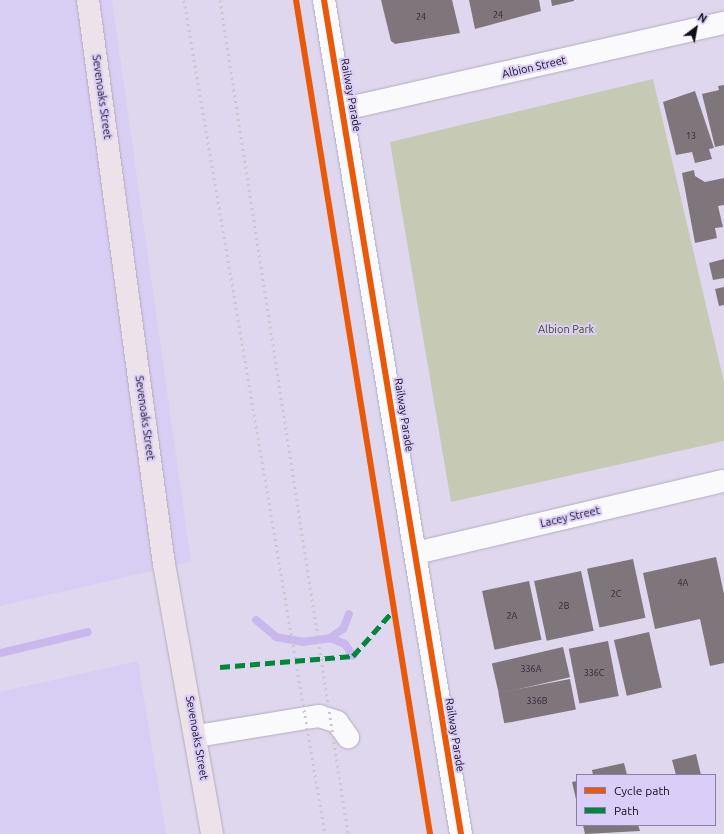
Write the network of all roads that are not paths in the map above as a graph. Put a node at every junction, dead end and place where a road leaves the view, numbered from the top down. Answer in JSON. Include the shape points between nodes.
{"nodes":[{"id":1,"x":88,"y":0,"type":"edge"},
{"id":2,"x":324,"y":0,"type":"edge"},
{"id":3,"x":724,"y":23,"type":"edge"},
{"id":4,"x":344,"y":109,"type":"junction"},
{"id":5,"x":724,"y":481,"type":"edge"},
{"id":6,"x":416,"y":553,"type":"junction"},
{"id":7,"x":197,"y":736,"type":"junction"},
{"id":8,"x":348,"y":736,"type":"dead end"},
{"id":9,"x":212,"y":834,"type":"edge"},
{"id":10,"x":461,"y":834,"type":"edge"}],
"edges":[{"from":1,"to":7,"type":"main road","name":"Sevenoaks Street","via":[[164,564]]},
{"from":2,"to":4,"type":"street","name":"Railway Parade"},
{"from":3,"to":4,"type":"street","name":"Albion Street"},
{"from":4,"to":6,"type":"street","name":"Railway Parade"},
{"from":5,"to":6,"type":"street","name":"Lacey Street"},
{"from":6,"to":10,"type":"street","name":"Railway Parade"},
{"from":7,"to":8,"type":"street","via":[[318,716],[337,722]]},
{"from":7,"to":9,"type":"main road","name":"Sevenoaks Street"}]}
